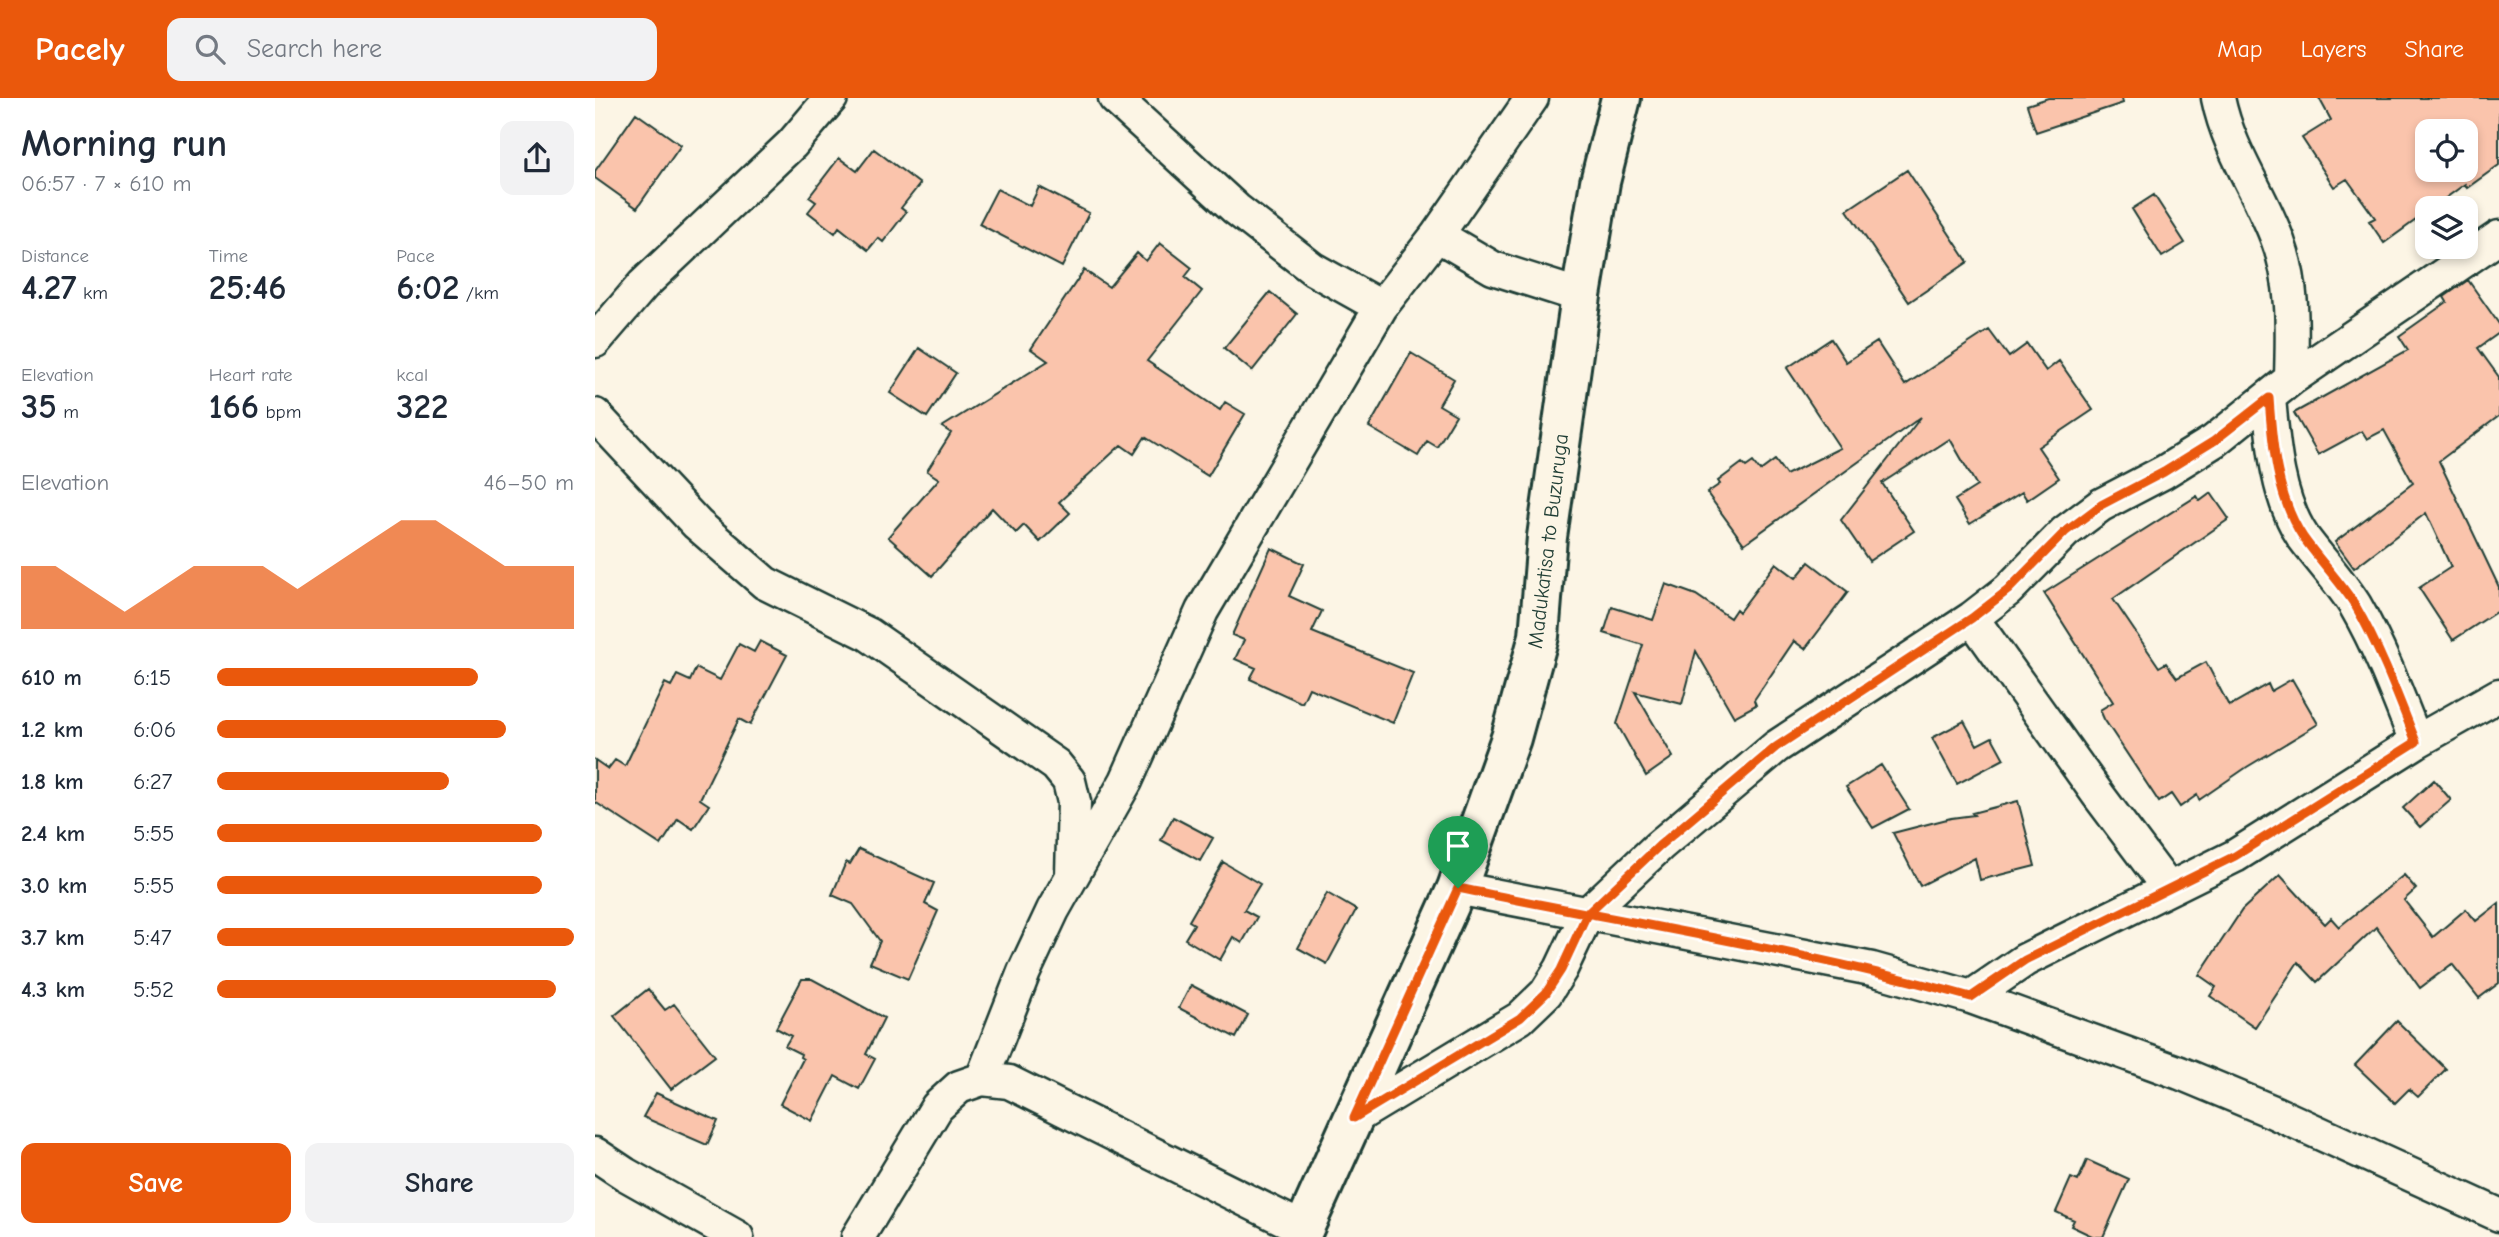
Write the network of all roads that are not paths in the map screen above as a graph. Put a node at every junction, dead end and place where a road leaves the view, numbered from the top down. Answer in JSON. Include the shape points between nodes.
{"nodes":[{"id":1,"x":831,"y":98,"type":"edge"},
{"id":2,"x":1115,"y":98,"type":"edge"},
{"id":3,"x":1532,"y":98,"type":"edge"},
{"id":4,"x":1621,"y":98,"type":"edge"},
{"id":5,"x":2218,"y":98,"type":"edge"},
{"id":6,"x":1437,"y":235,"type":"junction"},
{"id":7,"x":2499,"y":237,"type":"edge"},
{"id":8,"x":1581,"y":296,"type":"junction"},
{"id":9,"x":1381,"y":307,"type":"junction"},
{"id":10,"x":595,"y":341,"type":"edge"},
{"id":11,"x":2280,"y":388,"type":"junction"},
{"id":12,"x":595,"y":415,"type":"edge"},
{"id":13,"x":1972,"y":618,"type":"junction"},
{"id":14,"x":2499,"y":695,"type":"edge"},
{"id":15,"x":2416,"y":742,"type":"junction"},
{"id":16,"x":1072,"y":880,"type":"junction"},
{"id":17,"x":1458,"y":888,"type":"junction"},
{"id":18,"x":2168,"y":888,"type":"junction"},
{"id":19,"x":1587,"y":914,"type":"junction"},
{"id":20,"x":1971,"y":997,"type":"junction"},
{"id":21,"x":982,"y":1079,"type":"junction"},
{"id":22,"x":1354,"y":1118,"type":"junction"},
{"id":23,"x":595,"y":1154,"type":"edge"},
{"id":24,"x":2499,"y":1216,"type":"edge"},
{"id":25,"x":1302,"y":1233,"type":"edge"},
{"id":26,"x":737,"y":1237,"type":"edge"},
{"id":27,"x":858,"y":1237,"type":"edge"}],
"edges":[{"from":1,"to":10,"type":"street","via":[[792,144],[643,285]]},
{"from":2,"to":9,"type":"street","via":[[1236,209],[1313,269]]},
{"from":3,"to":6,"type":"street"},
{"from":4,"to":8,"type":"main road","name":"Madukatisa to Buzuruga","via":[[1600,182]]},
{"from":5,"to":11,"type":"street","via":[[2224,128],[2278,242],[2292,296]]},
{"from":6,"to":8,"type":"street","via":[[1493,268]]},
{"from":6,"to":9,"type":"street"},
{"from":7,"to":11,"type":"street"},
{"from":8,"to":17,"type":"main road","name":"Madukatisa to Buzuruga","via":[[1538,636],[1511,738]]},
{"from":9,"to":16,"type":"street","via":[[1202,611],[1126,782]]},
{"from":11,"to":13,"type":"street","via":[[2214,441],[2101,505]]},
{"from":11,"to":15,"type":"street","via":[[2273,446],[2286,500],[2301,534],[2354,604]]},
{"from":12,"to":16,"type":"street","via":[[697,524],[765,583],[868,634],[1056,765],[1069,781],[1074,802]]},
{"from":13,"to":18,"type":"street"},
{"from":13,"to":19,"type":"street","via":[[1776,747]]},
{"from":14,"to":15,"type":"street"},
{"from":15,"to":18,"type":"street","via":[[2235,856]]},
{"from":16,"to":21,"type":"street","via":[[1024,972]]},
{"from":17,"to":19,"type":"street"},
{"from":17,"to":22,"type":"main road","name":"Madukatisa to Buzuruga"},
{"from":18,"to":20,"type":"street","via":[[2025,960]]},
{"from":19,"to":20,"type":"street","via":[[1872,969]]},
{"from":19,"to":22,"type":"street","via":[[1561,970],[1546,993],[1520,1018]]},
{"from":20,"to":24,"type":"street","via":[[2180,1073]]},
{"from":21,"to":25,"type":"street","via":[[1009,1082]]},
{"from":21,"to":27,"type":"street","via":[[959,1087],[937,1107]]},
{"from":22,"to":25,"type":"main road","name":"Madukatisa to Buzuruga"},
{"from":23,"to":26,"type":"street"}]}
